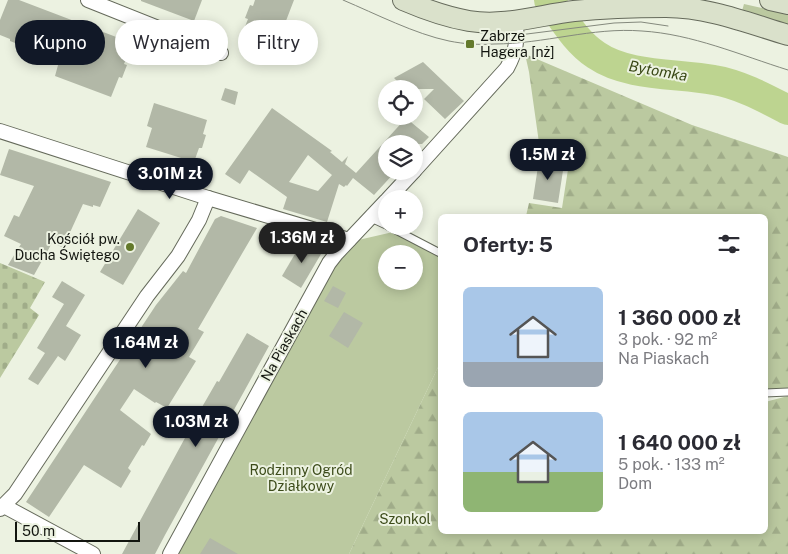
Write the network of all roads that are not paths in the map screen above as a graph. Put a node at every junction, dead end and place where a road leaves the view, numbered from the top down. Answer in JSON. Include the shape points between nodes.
{"nodes":[{"id":1,"x":88,"y":0,"type":"edge"},
{"id":2,"x":403,"y":0,"type":"edge"},
{"id":3,"x":611,"y":0,"type":"edge"},
{"id":4,"x":770,"y":0,"type":"edge"},
{"id":5,"x":662,"y":4,"type":"edge"},
{"id":6,"x":788,"y":4,"type":"edge"},
{"id":7,"x":582,"y":7,"type":"edge"},
{"id":8,"x":522,"y":19,"type":"junction"},
{"id":9,"x":138,"y":20,"type":"edge"},
{"id":10,"x":788,"y":36,"type":"edge"},
{"id":11,"x":0,"y":131,"type":"edge"},
{"id":12,"x":423,"y":161,"type":"edge"},
{"id":13,"x":406,"y":180,"type":"edge"},
{"id":14,"x":396,"y":190,"type":"edge"},
{"id":15,"x":208,"y":198,"type":"junction"},
{"id":16,"x":378,"y":210,"type":"edge"},
{"id":17,"x":371,"y":218,"type":"junction"},
{"id":18,"x":378,"y":222,"type":"edge"},
{"id":19,"x":405,"y":235,"type":"edge"},
{"id":20,"x":349,"y":240,"type":"junction"},
{"id":21,"x":438,"y":252,"type":"edge"},
{"id":22,"x":788,"y":392,"type":"edge"},
{"id":23,"x":768,"y":393,"type":"edge"},
{"id":24,"x":2,"y":507,"type":"edge"},
{"id":25,"x":93,"y":554,"type":"edge"},
{"id":26,"x":170,"y":554,"type":"edge"}],
"edges":[{"from":1,"to":9,"type":"street"},
{"from":2,"to":8,"type":"street","via":[[470,21]]},
{"from":3,"to":7,"type":"street"},
{"from":4,"to":6,"type":"street"},
{"from":5,"to":7,"type":"street"},
{"from":5,"to":10,"type":"street","via":[[718,14]]},
{"from":7,"to":8,"type":"street"},
{"from":8,"to":12,"type":"street","name":"Na Piaskach","via":[[514,55],[507,68]]},
{"from":11,"to":15,"type":"street"},
{"from":13,"to":14,"type":"street","name":"Na Piaskach"},
{"from":15,"to":20,"type":"street"},
{"from":15,"to":24,"type":"street","via":[[178,256],[147,296],[16,494]]},
{"from":16,"to":17,"type":"street","name":"Na Piaskach"},
{"from":17,"to":18,"type":"lane"},
{"from":17,"to":20,"type":"street","name":"Na Piaskach"},
{"from":19,"to":21,"type":"lane"},
{"from":20,"to":26,"type":"street","name":"Na Piaskach","via":[[329,264]]},
{"from":22,"to":23,"type":"lane"},
{"from":24,"to":25,"type":"street"}]}
